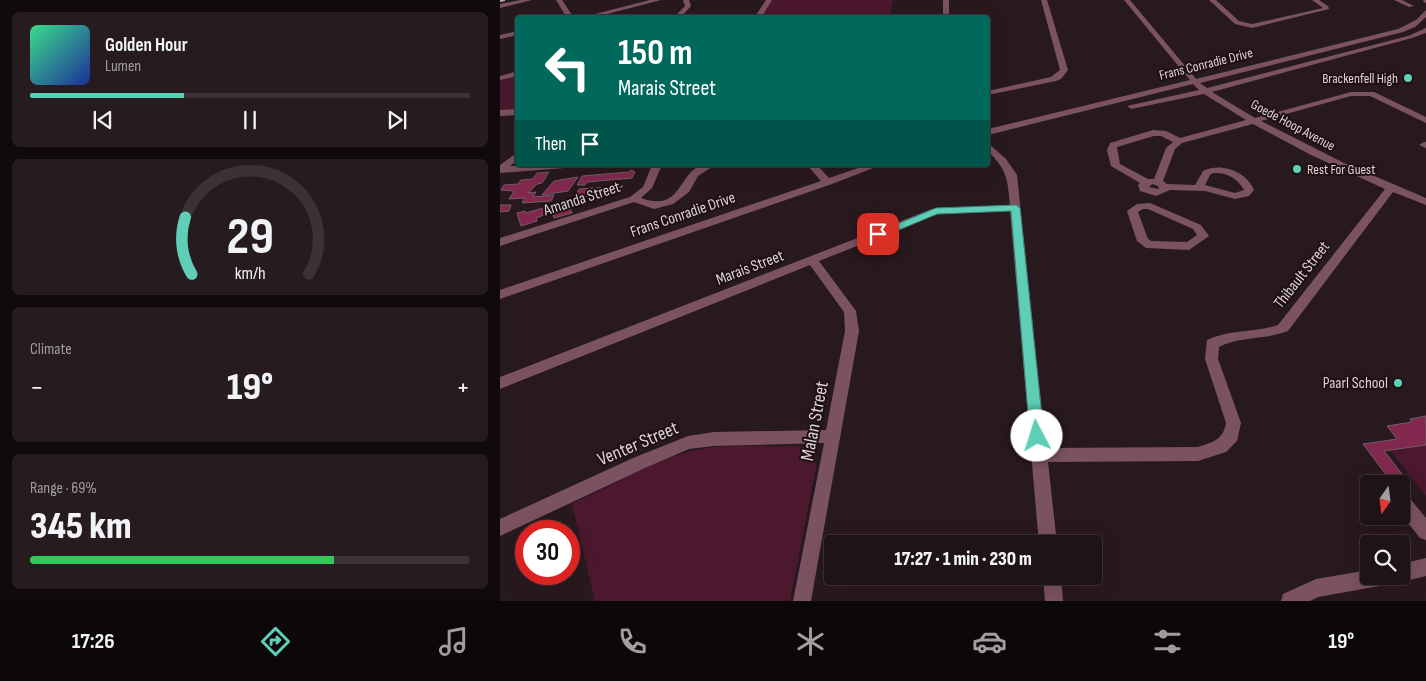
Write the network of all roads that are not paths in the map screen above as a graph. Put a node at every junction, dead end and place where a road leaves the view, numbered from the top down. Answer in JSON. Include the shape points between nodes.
{"nodes":[{"id":1,"x":529,"y":0,"type":"edge"},
{"id":2,"x":559,"y":0,"type":"edge"},
{"id":3,"x":658,"y":0,"type":"edge"},
{"id":4,"x":686,"y":0,"type":"edge"},
{"id":5,"x":769,"y":0,"type":"edge"},
{"id":6,"x":946,"y":0,"type":"edge"},
{"id":7,"x":1044,"y":0,"type":"edge"},
{"id":8,"x":1127,"y":0,"type":"edge"},
{"id":9,"x":1212,"y":0,"type":"edge"},
{"id":10,"x":1315,"y":0,"type":"edge"},
{"id":11,"x":1397,"y":0,"type":"edge"},
{"id":12,"x":500,"y":6,"type":"edge"},
{"id":13,"x":1411,"y":6,"type":"dead end"},
{"id":14,"x":1426,"y":12,"type":"edge"},
{"id":15,"x":569,"y":15,"type":"edge"},
{"id":16,"x":595,"y":15,"type":"edge"},
{"id":17,"x":679,"y":15,"type":"edge"},
{"id":18,"x":759,"y":15,"type":"edge"},
{"id":19,"x":946,"y":15,"type":"edge"},
{"id":20,"x":1426,"y":30,"type":"edge"},
{"id":21,"x":515,"y":34,"type":"edge"},
{"id":22,"x":500,"y":37,"type":"edge"},
{"id":23,"x":515,"y":74,"type":"edge"},
{"id":24,"x":500,"y":78,"type":"edge"},
{"id":25,"x":1195,"y":82,"type":"junction"},
{"id":26,"x":1205,"y":91,"type":"junction"},
{"id":27,"x":990,"y":94,"type":"edge"},
{"id":28,"x":515,"y":112,"type":"edge"},
{"id":29,"x":500,"y":113,"type":"edge"},
{"id":30,"x":1426,"y":120,"type":"edge"},
{"id":31,"x":1255,"y":121,"type":"junction"},
{"id":32,"x":990,"y":132,"type":"edge"},
{"id":33,"x":990,"y":138,"type":"edge"},
{"id":34,"x":1179,"y":141,"type":"junction"},
{"id":35,"x":990,"y":148,"type":"edge"},
{"id":36,"x":515,"y":157,"type":"edge"},
{"id":37,"x":539,"y":167,"type":"edge"},
{"id":38,"x":656,"y":167,"type":"edge"},
{"id":39,"x":706,"y":167,"type":"edge"},
{"id":40,"x":814,"y":167,"type":"edge"},
{"id":41,"x":870,"y":167,"type":"edge"},
{"id":42,"x":500,"y":170,"type":"edge"},
{"id":43,"x":828,"y":182,"type":"junction"},
{"id":44,"x":1161,"y":184,"type":"junction"},
{"id":45,"x":1148,"y":187,"type":"junction"},
{"id":46,"x":1199,"y":187,"type":"dead end"},
{"id":47,"x":1391,"y":188,"type":"junction"},
{"id":48,"x":634,"y":198,"type":"junction"},
{"id":49,"x":1426,"y":202,"type":"edge"},
{"id":50,"x":1150,"y":206,"type":"junction"},
{"id":51,"x":1016,"y":208,"type":"junction"},
{"id":52,"x":500,"y":242,"type":"edge"},
{"id":53,"x":812,"y":261,"type":"junction"},
{"id":54,"x":500,"y":295,"type":"edge"},
{"id":55,"x":500,"y":383,"type":"edge"},
{"id":56,"x":832,"y":436,"type":"junction"},
{"id":57,"x":1038,"y":455,"type":"junction"},
{"id":58,"x":1410,"y":512,"type":"edge"},
{"id":59,"x":500,"y":528,"type":"edge"},
{"id":60,"x":1426,"y":532,"type":"edge"},
{"id":61,"x":1047,"y":535,"type":"edge"},
{"id":62,"x":1426,"y":567,"type":"edge"},
{"id":63,"x":1410,"y":571,"type":"edge"},
{"id":64,"x":1360,"y":580,"type":"edge"},
{"id":65,"x":1053,"y":585,"type":"edge"},
{"id":66,"x":802,"y":601,"type":"edge"},
{"id":67,"x":1054,"y":601,"type":"edge"},
{"id":68,"x":1290,"y":601,"type":"edge"}],
"edges":[{"from":1,"to":12,"type":"street"},
{"from":2,"to":15,"type":"street"},
{"from":3,"to":16,"type":"street"},
{"from":4,"to":17,"type":"street","via":[[688,6]]},
{"from":5,"to":18,"type":"street"},
{"from":6,"to":19,"type":"street"},
{"from":7,"to":27,"type":"street","via":[[1064,70],[1053,79]]},
{"from":8,"to":25,"type":"street","name":"Goede Hoop Avenue"},
{"from":9,"to":10,"type":"street","via":[[1237,22],[1252,26],[1326,10],[1326,6]]},
{"from":11,"to":13,"type":"street"},
{"from":14,"to":25,"type":"street","name":"Frans Conradie Drive","via":[[1420,21],[1403,30]]},
{"from":20,"to":26,"type":"street","name":"Frans Conradie Drive"},
{"from":21,"to":22,"type":"street"},
{"from":23,"to":24,"type":"street"},
{"from":25,"to":26,"type":"street","name":"Goede Hoop Avenue"},
{"from":25,"to":32,"type":"street","name":"Frans Conradie Drive"},
{"from":26,"to":31,"type":"street","name":"Goede Hoop Avenue"},
{"from":26,"to":33,"type":"street","name":"Frans Conradie Drive"},
{"from":28,"to":29,"type":"street"},
{"from":30,"to":31,"type":"street","via":[[1379,97],[1358,92]]},
{"from":31,"to":34,"type":"street"},
{"from":31,"to":47,"type":"street","name":"Goede Hoop Avenue"},
{"from":34,"to":44,"type":"street","via":[[1171,148]]},
{"from":34,"to":45,"type":"street","via":[[1163,133],[1154,133],[1113,145],[1116,166]]},
{"from":35,"to":51,"type":"street","via":[[1010,168]]},
{"from":36,"to":42,"type":"street"},
{"from":37,"to":42,"type":"street"},
{"from":38,"to":48,"type":"street","name":"Amanda Street","via":[[647,188]]},
{"from":39,"to":48,"type":"street","via":[[694,174],[685,190],[669,202],[654,206]]},
{"from":40,"to":43,"type":"street"},
{"from":41,"to":43,"type":"street","name":"Frans Conradie Drive"},
{"from":43,"to":54,"type":"street","name":"Frans Conradie Drive"},
{"from":44,"to":45,"type":"street"},
{"from":44,"to":46,"type":"street"},
{"from":45,"to":50,"type":"street"},
{"from":47,"to":49,"type":"street","name":"Goede Hoop Avenue"},
{"from":47,"to":57,"type":"street","name":"Thibault Street","via":[[1283,328],[1264,335],[1227,338],[1212,344],[1211,356],[1234,426],[1226,444],[1215,451],[1198,454]]},
{"from":48,"to":52,"type":"street","name":"Amanda Street"},
{"from":50,"to":50,"type":"street","via":[[1132,211],[1146,243],[1190,246],[1203,236],[1197,227]]},
{"from":51,"to":53,"type":"street","name":"Marais Street","via":[[936,211]]},
{"from":51,"to":57,"type":"street"},
{"from":53,"to":55,"type":"street","name":"Marais Street"},
{"from":53,"to":56,"type":"street","name":"Malan Street","via":[[850,311],[852,320]]},
{"from":56,"to":59,"type":"street","name":"Venter Street","via":[[714,439],[688,443]]},
{"from":56,"to":66,"type":"street","name":"Malan Street"},
{"from":57,"to":61,"type":"street"},
{"from":58,"to":60,"type":"street"},
{"from":62,"to":63,"type":"street"},
{"from":64,"to":68,"type":"street","via":[[1316,588]]},
{"from":65,"to":67,"type":"street"}]}
